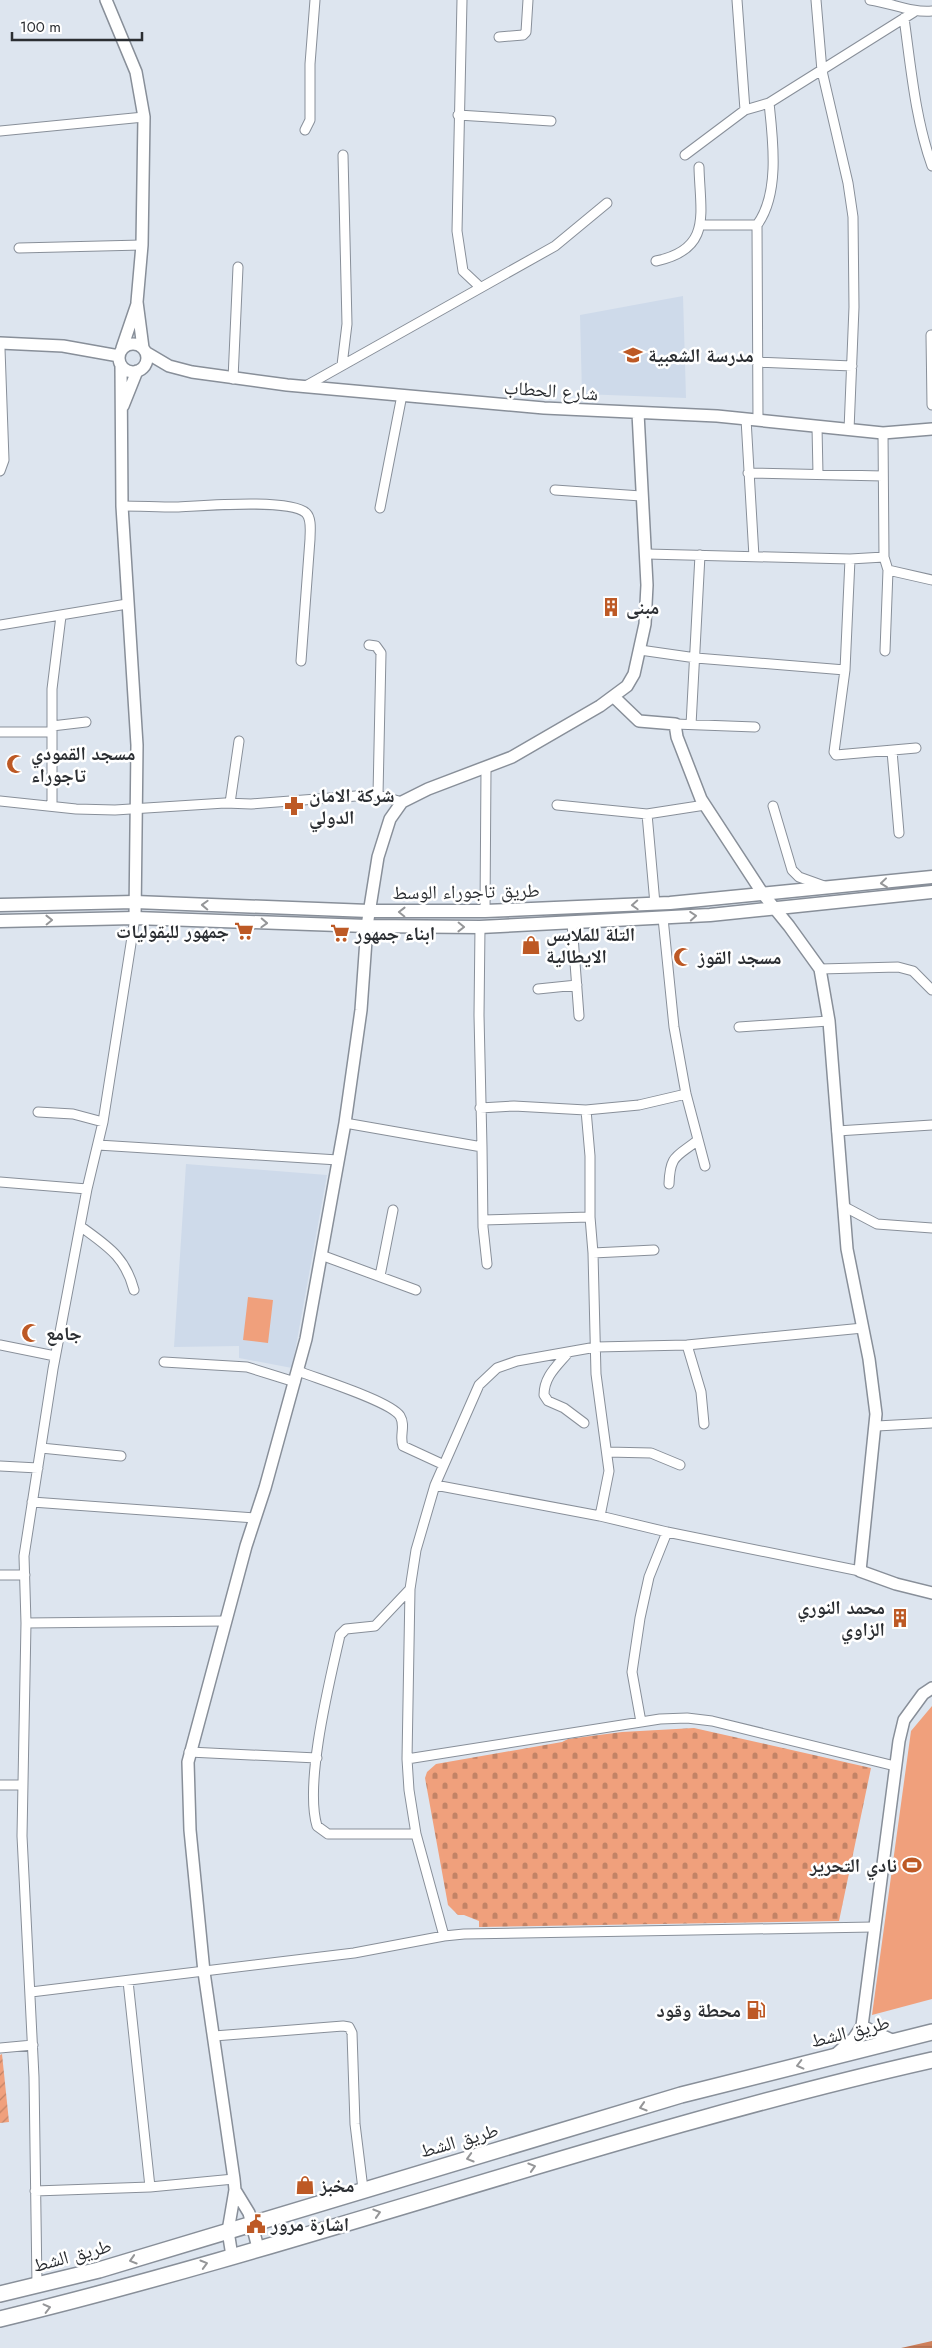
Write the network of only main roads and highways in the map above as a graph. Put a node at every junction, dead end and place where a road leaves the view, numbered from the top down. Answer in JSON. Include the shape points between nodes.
{"nodes":[{"id":1,"x":932,"y":877,"type":"edge"},
{"id":2,"x":932,"y":892,"type":"edge"},
{"id":3,"x":0,"y":905,"type":"edge"},
{"id":4,"x":0,"y":921,"type":"edge"},
{"id":5,"x":932,"y":2032,"type":"edge"},
{"id":6,"x":932,"y":2060,"type":"edge"},
{"id":7,"x":0,"y":2294,"type":"edge"},
{"id":8,"x":0,"y":2319,"type":"edge"}],
"edges":[{"from":1,"to":3,"type":"main road","name":"طريق تاجوراء الوسط","one_way":true,"via":[[655,904],[485,911],[369,911],[135,902]]},
{"from":4,"to":2,"type":"main road","one_way":true,"via":[[135,918],[480,927],[663,918]]},
{"from":5,"to":7,"type":"highway","name":"طريق الشط","one_way":true,"via":[[681,2095],[99,2270]]},
{"from":8,"to":6,"type":"highway","one_way":true,"via":[[108,2292],[698,2118]]}]}
